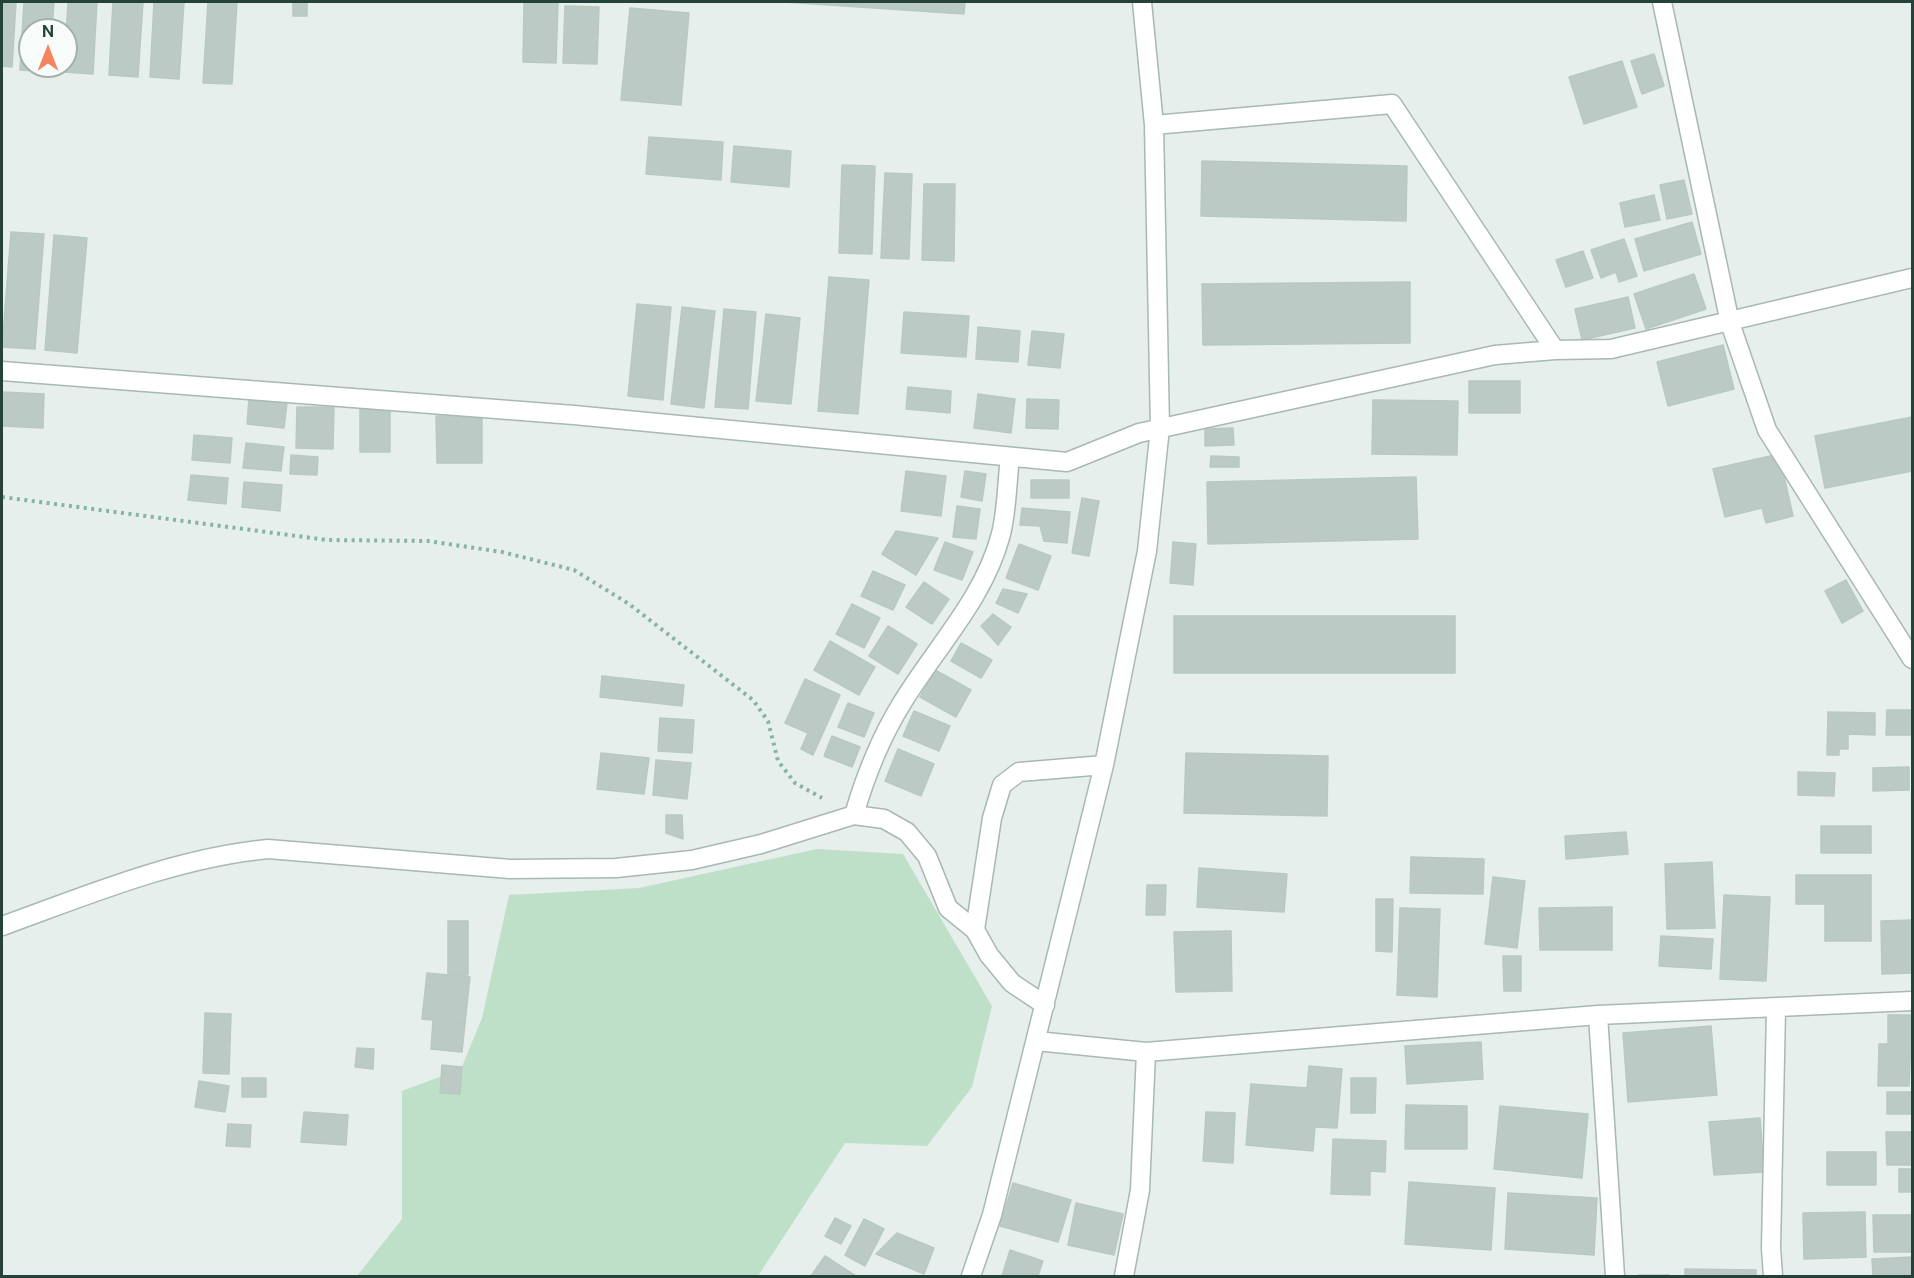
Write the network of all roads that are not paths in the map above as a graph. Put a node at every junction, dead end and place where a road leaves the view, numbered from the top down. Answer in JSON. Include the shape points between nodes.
{"nodes":[{"id":1,"x":1142,"y":2,"type":"edge"},
{"id":2,"x":1662,"y":2,"type":"edge"},
{"id":3,"x":1154,"y":125,"type":"junction"},
{"id":4,"x":1912,"y":278,"type":"edge"},
{"id":5,"x":1730,"y":323,"type":"junction"},
{"id":6,"x":1555,"y":350,"type":"junction"},
{"id":7,"x":2,"y":371,"type":"edge"},
{"id":8,"x":1160,"y":428,"type":"junction"},
{"id":9,"x":1010,"y":457,"type":"junction"},
{"id":10,"x":1912,"y":658,"type":"edge"},
{"id":11,"x":1104,"y":765,"type":"junction"},
{"id":12,"x":854,"y":815,"type":"junction"},
{"id":13,"x":2,"y":926,"type":"edge"},
{"id":14,"x":975,"y":930,"type":"junction"},
{"id":15,"x":1912,"y":1001,"type":"edge"},
{"id":16,"x":1045,"y":1005,"type":"junction"},
{"id":17,"x":1776,"y":1009,"type":"junction"},
{"id":18,"x":1598,"y":1015,"type":"junction"},
{"id":19,"x":1036,"y":1041,"type":"junction"},
{"id":20,"x":1146,"y":1052,"type":"junction"},
{"id":21,"x":971,"y":1276,"type":"edge"},
{"id":22,"x":1125,"y":1276,"type":"edge"},
{"id":23,"x":1615,"y":1276,"type":"edge"},
{"id":24,"x":1773,"y":1276,"type":"edge"}],
"edges":[{"from":1,"to":3,"type":"street"},
{"from":2,"to":5,"type":"street"},
{"from":3,"to":6,"type":"street","via":[[1392,104]]},
{"from":3,"to":8,"type":"street"},
{"from":4,"to":5,"type":"street"},
{"from":5,"to":6,"type":"street","via":[[1611,349]]},
{"from":5,"to":10,"type":"street","via":[[1767,430]]},
{"from":6,"to":8,"type":"street","via":[[1495,355]]},
{"from":7,"to":9,"type":"street","via":[[574,415]]},
{"from":8,"to":9,"type":"street","via":[[1067,462]]},
{"from":8,"to":11,"type":"street","via":[[1147,551]]},
{"from":9,"to":12,"type":"street","via":[[1001,534],[988,567],[974,598],[901,704],[864,781]]},
{"from":11,"to":14,"type":"street","via":[[1019,772],[1002,784],[992,818]]},
{"from":11,"to":16,"type":"street"},
{"from":12,"to":13,"type":"street","via":[[761,844],[692,860],[616,868],[510,869],[268,849],[233,853],[144,875]]},
{"from":12,"to":14,"type":"street","via":[[884,819],[907,832],[927,856],[948,908]]},
{"from":14,"to":16,"type":"street","via":[[1012,983]]},
{"from":15,"to":17,"type":"street"},
{"from":16,"to":19,"type":"street"},
{"from":17,"to":18,"type":"street"},
{"from":17,"to":24,"type":"street"},
{"from":18,"to":20,"type":"street"},
{"from":18,"to":23,"type":"street"},
{"from":19,"to":20,"type":"street"},
{"from":19,"to":21,"type":"street","via":[[992,1215]]},
{"from":20,"to":22,"type":"street","via":[[1140,1190]]}]}
